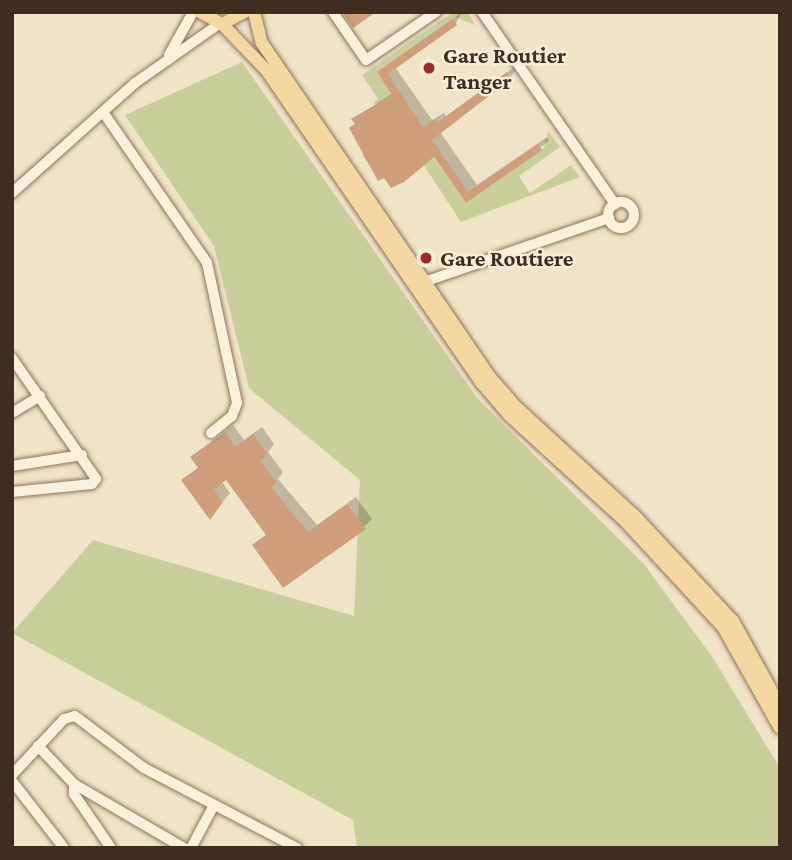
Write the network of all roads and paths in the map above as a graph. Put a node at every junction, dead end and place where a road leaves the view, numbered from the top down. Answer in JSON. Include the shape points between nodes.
{"nodes":[{"id":1,"x":193,"y":12,"type":"edge"},
{"id":2,"x":200,"y":12,"type":"edge"},
{"id":3,"x":245,"y":12,"type":"edge"},
{"id":4,"x":254,"y":12,"type":"edge"},
{"id":5,"x":332,"y":12,"type":"edge"},
{"id":6,"x":436,"y":12,"type":"edge"},
{"id":7,"x":482,"y":12,"type":"edge"},
{"id":8,"x":220,"y":24,"type":"junction"},
{"id":9,"x":169,"y":56,"type":"junction"},
{"id":10,"x":103,"y":112,"type":"junction"},
{"id":11,"x":12,"y":192,"type":"edge"},
{"id":12,"x":615,"y":204,"type":"junction"},
{"id":13,"x":609,"y":218,"type":"junction"},
{"id":14,"x":424,"y":282,"type":"junction"},
{"id":15,"x":12,"y":358,"type":"edge"},
{"id":16,"x":40,"y":396,"type":"junction"},
{"id":17,"x":12,"y":413,"type":"edge"},
{"id":18,"x":211,"y":433,"type":"dead end"},
{"id":19,"x":82,"y":455,"type":"junction"},
{"id":20,"x":12,"y":466,"type":"edge"},
{"id":21,"x":12,"y":492,"type":"edge"},
{"id":22,"x":780,"y":706,"type":"edge"},
{"id":23,"x":780,"y":728,"type":"edge"},
{"id":24,"x":38,"y":746,"type":"junction"},
{"id":25,"x":12,"y":775,"type":"edge"},
{"id":26,"x":12,"y":781,"type":"edge"},
{"id":27,"x":74,"y":784,"type":"junction"},
{"id":28,"x":213,"y":807,"type":"junction"},
{"id":29,"x":64,"y":848,"type":"edge"},
{"id":30,"x":111,"y":848,"type":"edge"},
{"id":31,"x":184,"y":848,"type":"edge"},
{"id":32,"x":191,"y":848,"type":"edge"},
{"id":33,"x":297,"y":848,"type":"edge"}],
"edges":[{"from":1,"to":9,"type":"street"},
{"from":2,"to":8,"type":"main road"},
{"from":3,"to":8,"type":"main road"},
{"from":4,"to":14,"type":"main road","via":[[262,43]]},
{"from":5,"to":6,"type":"street","via":[[366,60]]},
{"from":7,"to":12,"type":"street"},
{"from":8,"to":9,"type":"street"},
{"from":8,"to":23,"type":"main road","via":[[267,71],[481,382],[509,415],[626,522],[723,627]]},
{"from":9,"to":10,"type":"street"},
{"from":10,"to":11,"type":"street"},
{"from":10,"to":18,"type":"street","via":[[180,218],[211,275],[237,403],[232,416]]},
{"from":12,"to":13,"type":"street"},
{"from":12,"to":13,"type":"street","via":[[631,206],[634,218],[621,228]]},
{"from":13,"to":14,"type":"street"},
{"from":14,"to":22,"type":"main road","via":[[500,390],[634,514],[733,621]]},
{"from":15,"to":16,"type":"street"},
{"from":16,"to":17,"type":"street"},
{"from":16,"to":19,"type":"street"},
{"from":19,"to":20,"type":"street"},
{"from":19,"to":21,"type":"street","via":[[96,476],[92,484]]},
{"from":24,"to":25,"type":"street"},
{"from":24,"to":27,"type":"street"},
{"from":24,"to":28,"type":"street","via":[[64,719],[75,716],[144,768]]},
{"from":26,"to":29,"type":"street"},
{"from":27,"to":30,"type":"street","via":[[74,793]]},
{"from":27,"to":31,"type":"street"},
{"from":28,"to":32,"type":"street"},
{"from":28,"to":33,"type":"street"}]}
